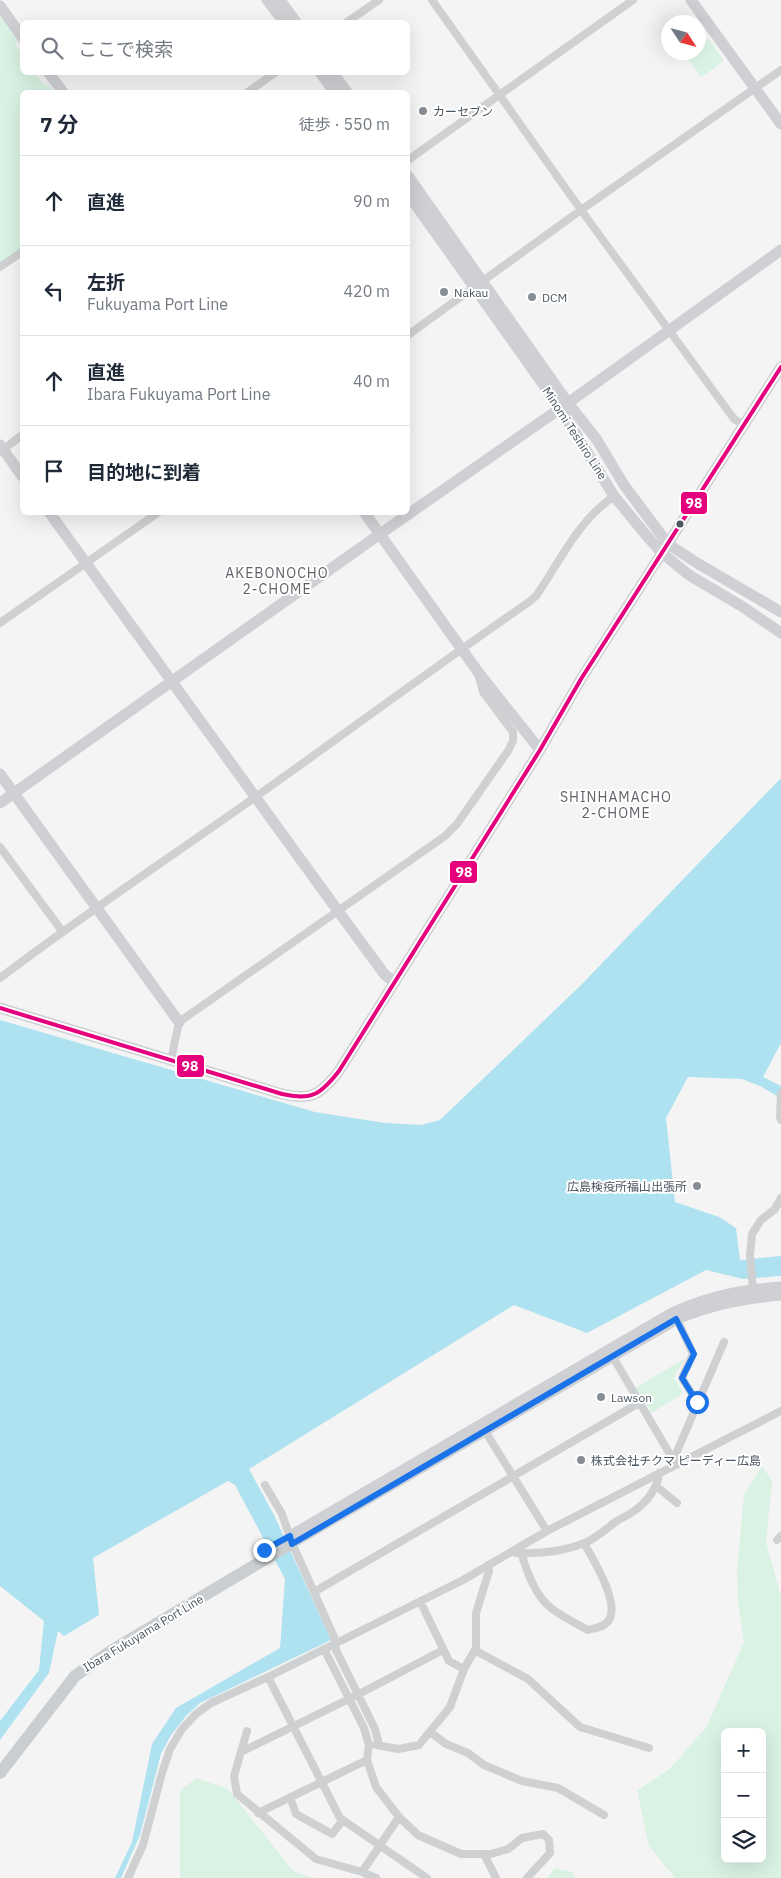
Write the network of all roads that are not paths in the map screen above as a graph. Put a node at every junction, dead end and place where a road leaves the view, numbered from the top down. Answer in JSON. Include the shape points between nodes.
{"nodes":[{"id":1,"x":4,"y":0,"type":"edge"},
{"id":2,"x":268,"y":0,"type":"edge"},
{"id":3,"x":280,"y":0,"type":"edge"},
{"id":4,"x":379,"y":0,"type":"edge"},
{"id":5,"x":432,"y":0,"type":"edge"},
{"id":6,"x":633,"y":0,"type":"edge"},
{"id":7,"x":691,"y":0,"type":"edge"},
{"id":8,"x":0,"y":4,"type":"edge"},
{"id":9,"x":283,"y":20,"type":"edge"},
{"id":10,"x":295,"y":20,"type":"edge"},
{"id":11,"x":350,"y":20,"type":"edge"},
{"id":12,"x":20,"y":34,"type":"edge"},
{"id":13,"x":781,"y":70,"type":"edge"},
{"id":14,"x":50,"y":75,"type":"edge"},
{"id":15,"x":272,"y":75,"type":"edge"},
{"id":16,"x":322,"y":75,"type":"edge"},
{"id":17,"x":334,"y":75,"type":"edge"},
{"id":18,"x":755,"y":88,"type":"junction"},
{"id":19,"x":62,"y":90,"type":"edge"},
{"id":20,"x":251,"y":90,"type":"edge"},
{"id":21,"x":333,"y":90,"type":"edge"},
{"id":22,"x":346,"y":90,"type":"edge"},
{"id":23,"x":499,"y":94,"type":"junction"},
{"id":24,"x":781,"y":124,"type":"edge"},
{"id":25,"x":410,"y":159,"type":"edge"},
{"id":26,"x":410,"y":179,"type":"edge"},
{"id":27,"x":410,"y":197,"type":"edge"},
{"id":28,"x":581,"y":210,"type":"junction"},
{"id":29,"x":781,"y":250,"type":"edge"},
{"id":30,"x":20,"y":253,"type":"edge"},
{"id":31,"x":0,"y":267,"type":"edge"},
{"id":32,"x":478,"y":284,"type":"junction"},
{"id":33,"x":669,"y":330,"type":"junction"},
{"id":34,"x":410,"y":334,"type":"edge"},
{"id":35,"x":781,"y":367,"type":"edge"},
{"id":36,"x":564,"y":406,"type":"junction"},
{"id":37,"x":744,"y":425,"type":"junction"},
{"id":38,"x":20,"y":436,"type":"edge"},
{"id":39,"x":1,"y":449,"type":"edge"},
{"id":40,"x":20,"y":473,"type":"edge"},
{"id":41,"x":614,"y":496,"type":"junction"},
{"id":42,"x":410,"y":513,"type":"edge"},
{"id":43,"x":51,"y":515,"type":"edge"},
{"id":44,"x":155,"y":515,"type":"edge"},
{"id":45,"x":366,"y":515,"type":"edge"},
{"id":46,"x":407,"y":515,"type":"edge"},
{"id":47,"x":380,"y":534,"type":"junction"},
{"id":48,"x":665,"y":549,"type":"junction"},
{"id":49,"x":87,"y":564,"type":"junction"},
{"id":50,"x":781,"y":612,"type":"edge"},
{"id":51,"x":0,"y":623,"type":"edge"},
{"id":52,"x":781,"y":633,"type":"edge"},
{"id":53,"x":461,"y":649,"type":"junction"},
{"id":54,"x":478,"y":672,"type":"junction"},
{"id":55,"x":171,"y":682,"type":"junction"},
{"id":56,"x":540,"y":750,"type":"junction"},
{"id":57,"x":0,"y":774,"type":"edge"},
{"id":58,"x":14,"y":793,"type":"junction"},
{"id":59,"x":254,"y":798,"type":"junction"},
{"id":60,"x":0,"y":803,"type":"edge"},
{"id":61,"x":0,"y":847,"type":"edge"},
{"id":62,"x":97,"y":907,"type":"junction"},
{"id":63,"x":338,"y":911,"type":"junction"},
{"id":64,"x":62,"y":932,"type":"junction"},
{"id":65,"x":0,"y":978,"type":"edge"},
{"id":66,"x":395,"y":982,"type":"junction"},
{"id":67,"x":0,"y":1008,"type":"edge"},
{"id":68,"x":179,"y":1022,"type":"junction"},
{"id":69,"x":171,"y":1060,"type":"junction"},
{"id":70,"x":781,"y":1092,"type":"edge"},
{"id":71,"x":781,"y":1120,"type":"edge"},
{"id":72,"x":781,"y":1198,"type":"edge"},
{"id":73,"x":753,"y":1286,"type":"junction"},
{"id":74,"x":781,"y":1287,"type":"edge"},
{"id":75,"x":781,"y":1295,"type":"edge"},
{"id":76,"x":676,"y":1319,"type":"junction"},
{"id":77,"x":724,"y":1342,"type":"dead end"},
{"id":78,"x":613,"y":1357,"type":"junction"},
{"id":79,"x":697,"y":1402,"type":"junction"},
{"id":80,"x":639,"y":1403,"type":"junction"},
{"id":81,"x":781,"y":1411,"type":"edge"},
{"id":82,"x":485,"y":1430,"type":"junction"},
{"id":83,"x":675,"y":1464,"type":"junction"},
{"id":84,"x":659,"y":1473,"type":"junction"},
{"id":85,"x":513,"y":1477,"type":"junction"},
{"id":86,"x":264,"y":1485,"type":"dead end"},
{"id":87,"x":656,"y":1486,"type":"junction"},
{"id":88,"x":677,"y":1503,"type":"dead end"},
{"id":89,"x":546,"y":1531,"type":"junction"},
{"id":90,"x":290,"y":1540,"type":"junction"},
{"id":91,"x":584,"y":1543,"type":"junction"},
{"id":92,"x":510,"y":1552,"type":"junction"},
{"id":93,"x":521,"y":1553,"type":"junction"},
{"id":94,"x":266,"y":1554,"type":"junction"},
{"id":95,"x":488,"y":1565,"type":"junction"},
{"id":96,"x":314,"y":1592,"type":"junction"},
{"id":97,"x":420,"y":1601,"type":"junction"},
{"id":98,"x":335,"y":1644,"type":"junction"},
{"id":99,"x":476,"y":1648,"type":"junction"},
{"id":100,"x":324,"y":1649,"type":"junction"},
{"id":101,"x":442,"y":1650,"type":"junction"},
{"id":102,"x":464,"y":1669,"type":"junction"},
{"id":103,"x":268,"y":1677,"type":"junction"},
{"id":104,"x":358,"y":1694,"type":"junction"},
{"id":105,"x":348,"y":1698,"type":"junction"},
{"id":106,"x":293,"y":1725,"type":"junction"},
{"id":107,"x":247,"y":1731,"type":"dead end"},
{"id":108,"x":430,"y":1732,"type":"junction"},
{"id":109,"x":369,"y":1745,"type":"junction"},
{"id":110,"x":378,"y":1745,"type":"junction"},
{"id":111,"x":649,"y":1748,"type":"dead end"},
{"id":112,"x":241,"y":1752,"type":"junction"},
{"id":113,"x":0,"y":1758,"type":"edge"},
{"id":114,"x":367,"y":1760,"type":"junction"},
{"id":115,"x":0,"y":1773,"type":"edge"},
{"id":116,"x":322,"y":1781,"type":"junction"},
{"id":117,"x":290,"y":1797,"type":"junction"},
{"id":118,"x":258,"y":1813,"type":"junction"},
{"id":119,"x":604,"y":1815,"type":"dead end"},
{"id":120,"x":399,"y":1817,"type":"junction"},
{"id":121,"x":343,"y":1820,"type":"junction"},
{"id":122,"x":379,"y":1845,"type":"junction"},
{"id":123,"x":484,"y":1854,"type":"junction"},
{"id":124,"x":362,"y":1872,"type":"junction"},
{"id":125,"x":492,"y":1877,"type":"edge"},
{"id":126,"x":128,"y":1878,"type":"edge"},
{"id":127,"x":376,"y":1878,"type":"edge"},
{"id":128,"x":427,"y":1878,"type":"edge"},
{"id":129,"x":527,"y":1878,"type":"edge"}],
"edges":[{"from":1,"to":8,"type":"street"},
{"from":2,"to":9,"type":"main road"},
{"from":3,"to":10,"type":"main road"},
{"from":4,"to":11,"type":"street"},
{"from":5,"to":23,"type":"street"},
{"from":6,"to":23,"type":"street"},
{"from":7,"to":18,"type":"main road"},
{"from":8,"to":12,"type":"main road"},
{"from":13,"to":18,"type":"street"},
{"from":14,"to":19,"type":"main road"},
{"from":15,"to":20,"type":"street"},
{"from":16,"to":21,"type":"main road"},
{"from":17,"to":22,"type":"main road"},
{"from":18,"to":24,"type":"main road"},
{"from":18,"to":28,"type":"street"},
{"from":23,"to":25,"type":"street"},
{"from":23,"to":28,"type":"street"},
{"from":26,"to":32,"type":"main road","name":"Minomi Teshiro Line"},
{"from":27,"to":32,"type":"main road","name":"Minomi Teshiro Line"},
{"from":28,"to":32,"type":"street"},
{"from":28,"to":33,"type":"street"},
{"from":29,"to":33,"type":"main road"},
{"from":30,"to":31,"type":"street"},
{"from":32,"to":34,"type":"street"},
{"from":32,"to":36,"type":"main road","name":"Minomi Teshiro Line"},
{"from":33,"to":36,"type":"main road"},
{"from":33,"to":37,"type":"street","via":[[734,419]]},
{"from":35,"to":37,"type":"main road"},
{"from":36,"to":41,"type":"main road","name":"Minomi Teshiro Line"},
{"from":36,"to":42,"type":"main road"},
{"from":36,"to":48,"type":"main road","name":"Minomi Teshiro Line","via":[[597,440]]},
{"from":37,"to":48,"type":"main road"},
{"from":38,"to":39,"type":"street"},
{"from":39,"to":40,"type":"main road"},
{"from":41,"to":48,"type":"main road","name":"Minomi Teshiro Line"},
{"from":41,"to":53,"type":"street","via":[[585,522],[536,596]]},
{"from":43,"to":49,"type":"main road"},
{"from":44,"to":49,"type":"street"},
{"from":45,"to":47,"type":"main road"},
{"from":46,"to":47,"type":"main road"},
{"from":47,"to":53,"type":"main road"},
{"from":47,"to":55,"type":"main road"},
{"from":48,"to":50,"type":"main road","name":"Minomi Teshiro Line"},
{"from":48,"to":52,"type":"main road","name":"Minomi Teshiro Line","via":[[689,575]]},
{"from":48,"to":56,"type":"main road","via":[[581,679]]},
{"from":49,"to":51,"type":"street"},
{"from":49,"to":55,"type":"main road"},
{"from":53,"to":54,"type":"main road"},
{"from":53,"to":59,"type":"street"},
{"from":54,"to":56,"type":"main road"},
{"from":54,"to":63,"type":"street","via":[[483,692],[513,732],[513,741],[452,830]]},
{"from":55,"to":58,"type":"main road"},
{"from":55,"to":59,"type":"main road"},
{"from":56,"to":66,"type":"main road"},
{"from":57,"to":58,"type":"main road"},
{"from":58,"to":60,"type":"main road"},
{"from":58,"to":62,"type":"main road"},
{"from":59,"to":62,"type":"street"},
{"from":59,"to":63,"type":"main road"},
{"from":61,"to":64,"type":"street"},
{"from":62,"to":64,"type":"street"},
{"from":62,"to":68,"type":"main road"},
{"from":63,"to":66,"type":"main road","via":[[385,975]]},
{"from":63,"to":68,"type":"street"},
{"from":64,"to":65,"type":"street"},
{"from":66,"to":69,"type":"main road","via":[[339,1071],[328,1086],[314,1095],[282,1094]]},
{"from":67,"to":69,"type":"main road"},
{"from":68,"to":69,"type":"street"},
{"from":70,"to":71,"type":"street"},
{"from":72,"to":73,"type":"street","via":[[752,1234]]},
{"from":73,"to":74,"type":"main road"},
{"from":73,"to":90,"type":"main road","via":[[713,1296],[672,1313]]},
{"from":75,"to":76,"type":"main road","via":[[736,1300]]},
{"from":76,"to":78,"type":"main road"},
{"from":76,"to":79,"type":"street","via":[[694,1354],[682,1378]]},
{"from":77,"to":79,"type":"street"},
{"from":78,"to":80,"type":"street"},
{"from":78,"to":82,"type":"main road"},
{"from":79,"to":83,"type":"street","via":[[675,1456]]},
{"from":80,"to":83,"type":"street"},
{"from":80,"to":85,"type":"street"},
{"from":81,"to":83,"type":"street"},
{"from":82,"to":85,"type":"street"},
{"from":82,"to":90,"type":"main road"},
{"from":83,"to":84,"type":"street"},
{"from":84,"to":87,"type":"street"},
{"from":84,"to":89,"type":"street"},
{"from":85,"to":89,"type":"street"},
{"from":85,"to":96,"type":"street"},
{"from":86,"to":90,"type":"street","via":[[282,1514]]},
{"from":87,"to":88,"type":"street"},
{"from":87,"to":91,"type":"street","via":[[635,1511]]},
{"from":89,"to":92,"type":"street"},
{"from":90,"to":94,"type":"main road","name":"Ibara Fukuyama Port Line"},
{"from":90,"to":96,"type":"street"},
{"from":91,"to":93,"type":"street","via":[[552,1551]]},
{"from":91,"to":93,"type":"street","via":[[612,1606],[609,1620],[601,1627],[588,1630],[550,1608],[529,1576]]},
{"from":92,"to":93,"type":"street"},
{"from":92,"to":95,"type":"street"},
{"from":94,"to":113,"type":"main road","name":"Ibara Fukuyama Port Line","via":[[84,1658],[59,1680]]},
{"from":94,"to":115,"type":"main road","name":"Ibara Fukuyama Port Line","via":[[75,1676]]},
{"from":95,"to":97,"type":"street"},
{"from":95,"to":99,"type":"street","via":[[476,1613]]},
{"from":96,"to":98,"type":"street"},
{"from":97,"to":98,"type":"street"},
{"from":97,"to":101,"type":"street"},
{"from":98,"to":100,"type":"street"},
{"from":98,"to":104,"type":"street"},
{"from":99,"to":102,"type":"street"},
{"from":99,"to":111,"type":"street","via":[[528,1679],[580,1727]]},
{"from":100,"to":103,"type":"street"},
{"from":100,"to":105,"type":"street"},
{"from":101,"to":102,"type":"street","via":[[449,1661]]},
{"from":101,"to":104,"type":"street"},
{"from":102,"to":108,"type":"street","via":[[450,1707]]},
{"from":103,"to":106,"type":"street"},
{"from":103,"to":126,"type":"street","via":[[211,1703],[182,1729],[162,1772],[143,1846]]},
{"from":104,"to":105,"type":"street"},
{"from":104,"to":110,"type":"street","via":[[375,1729]]},
{"from":105,"to":106,"type":"street"},
{"from":105,"to":109,"type":"street"},
{"from":106,"to":112,"type":"street"},
{"from":106,"to":116,"type":"street"},
{"from":107,"to":112,"type":"street"},
{"from":108,"to":110,"type":"street","via":[[419,1745],[398,1749]]},
{"from":108,"to":119,"type":"street","via":[[446,1744],[468,1752],[484,1765],[522,1780],[558,1788]]},
{"from":109,"to":110,"type":"street"},
{"from":109,"to":114,"type":"street"},
{"from":112,"to":118,"type":"street","via":[[234,1776],[236,1794]]},
{"from":114,"to":116,"type":"street"},
{"from":114,"to":120,"type":"street","via":[[376,1787]]},
{"from":116,"to":117,"type":"street"},
{"from":116,"to":121,"type":"street"},
{"from":117,"to":118,"type":"street"},
{"from":117,"to":121,"type":"street","via":[[296,1814],[332,1834]]},
{"from":118,"to":124,"type":"street","via":[[316,1859]]},
{"from":120,"to":122,"type":"street"},
{"from":120,"to":123,"type":"street","via":[[418,1834],[461,1854]]},
{"from":121,"to":122,"type":"street"},
{"from":122,"to":124,"type":"street"},
{"from":122,"to":128,"type":"street"},
{"from":123,"to":125,"type":"street"},
{"from":123,"to":129,"type":"street","via":[[508,1849],[522,1838],[543,1834],[549,1840],[550,1853]]},
{"from":124,"to":127,"type":"street"}]}
